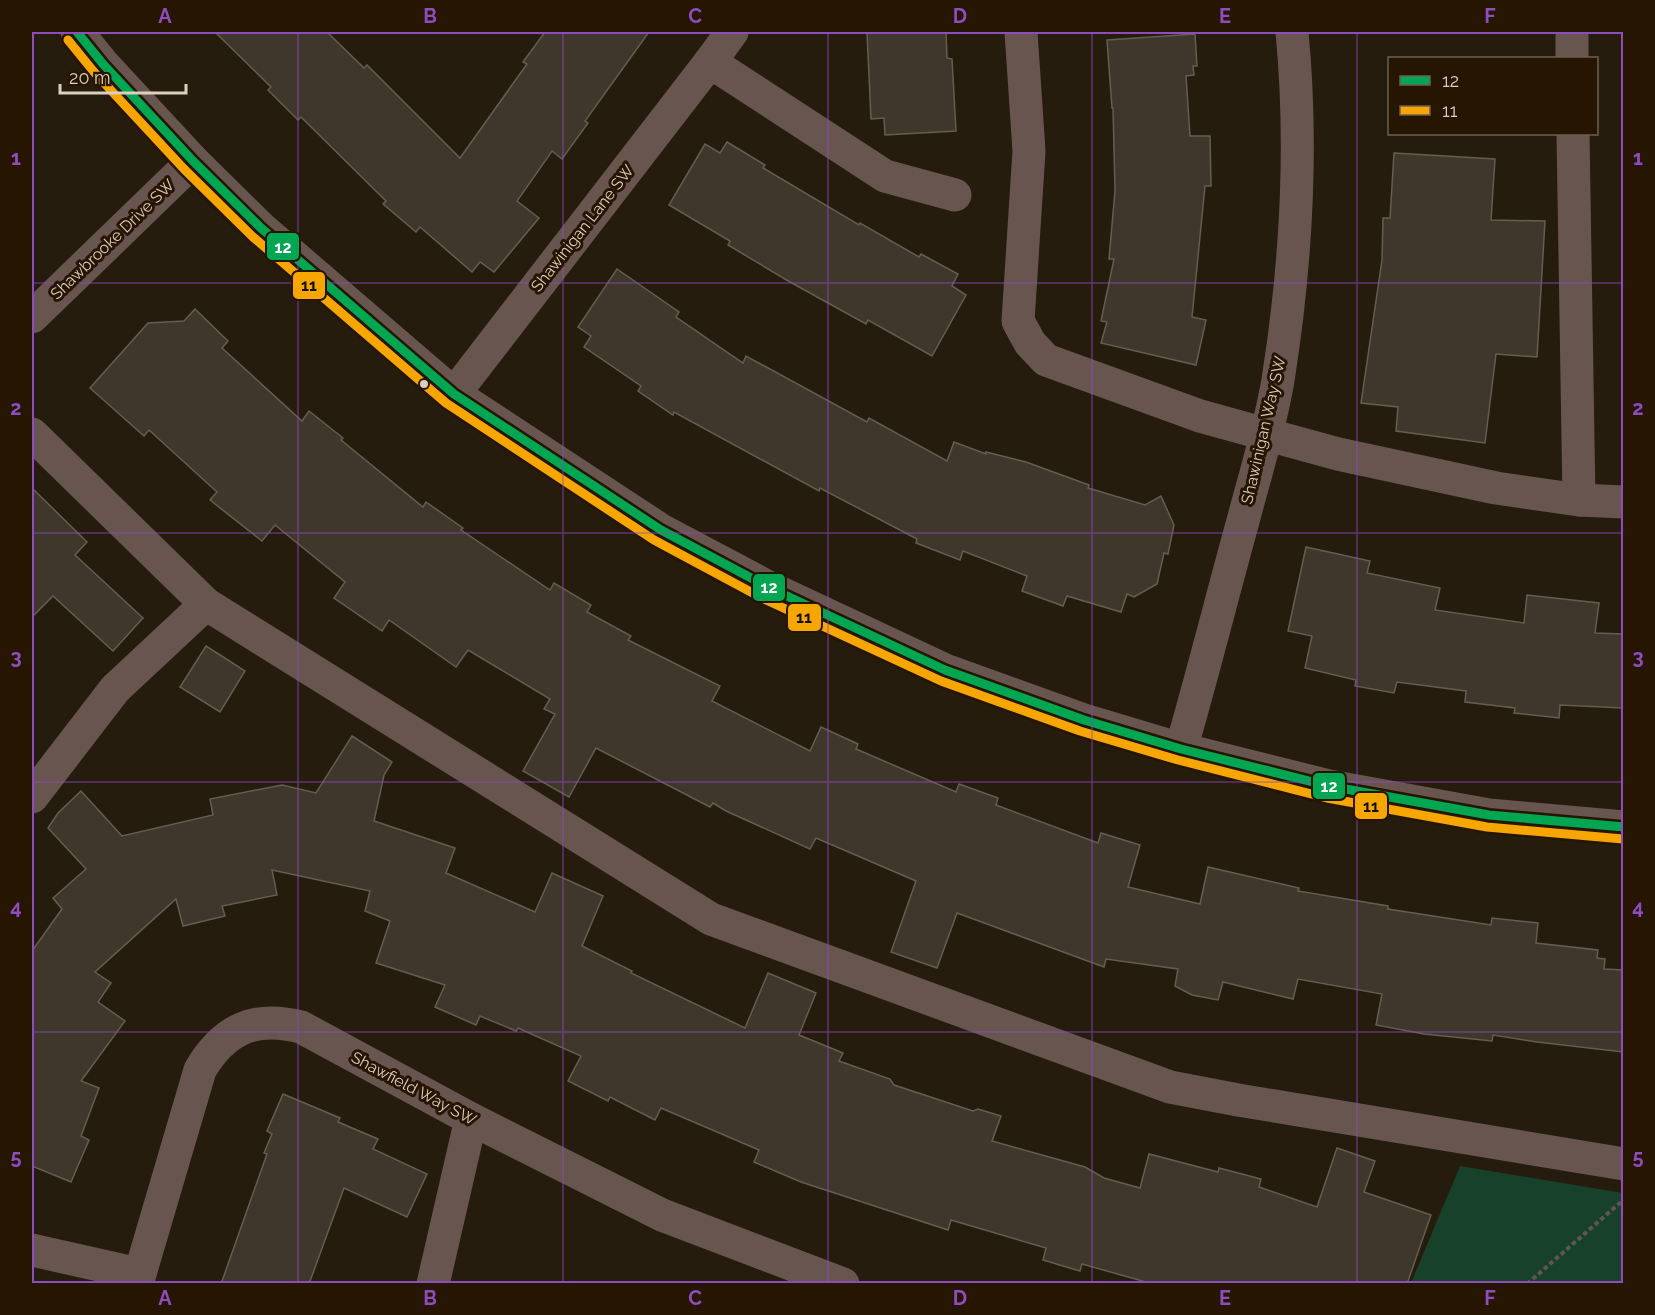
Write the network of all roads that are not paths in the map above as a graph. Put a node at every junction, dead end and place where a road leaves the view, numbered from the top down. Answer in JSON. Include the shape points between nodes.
{"nodes":[{"id":1,"x":78,"y":32,"type":"edge"},
{"id":2,"x":732,"y":32,"type":"edge"},
{"id":3,"x":1021,"y":32,"type":"edge"},
{"id":4,"x":1292,"y":32,"type":"edge"},
{"id":5,"x":1572,"y":32,"type":"edge"},
{"id":6,"x":1572,"y":57,"type":"edge"},
{"id":7,"x":710,"y":62,"type":"junction"},
{"id":8,"x":1573,"y":135,"type":"edge"},
{"id":9,"x":193,"y":161,"type":"junction"},
{"id":10,"x":956,"y":195,"type":"dead end"},
{"id":11,"x":32,"y":317,"type":"edge"},
{"id":12,"x":454,"y":394,"type":"junction"},
{"id":13,"x":32,"y":434,"type":"edge"},
{"id":14,"x":1265,"y":435,"type":"junction"},
{"id":15,"x":1579,"y":500,"type":"junction"},
{"id":16,"x":1623,"y":502,"type":"edge"},
{"id":17,"x":206,"y":604,"type":"junction"},
{"id":18,"x":1181,"y":749,"type":"junction"},
{"id":19,"x":32,"y":797,"type":"edge"},
{"id":20,"x":1623,"y":827,"type":"edge"},
{"id":21,"x":471,"y":1119,"type":"junction"},
{"id":22,"x":1623,"y":1164,"type":"edge"},
{"id":23,"x":32,"y":1250,"type":"edge"},
{"id":24,"x":138,"y":1279,"type":"edge"},
{"id":25,"x":433,"y":1284,"type":"edge"},
{"id":26,"x":843,"y":1284,"type":"edge"}],
"edges":[{"from":1,"to":9,"type":"street"},
{"from":2,"to":7,"type":"street","name":"Shawinigan Lane SW"},
{"from":3,"to":14,"type":"street","via":[[1029,151],[1018,321],[1030,343],[1046,360],[1200,416]]},
{"from":4,"to":14,"type":"street","name":"Shawinigan Way SW","via":[[1297,164],[1292,268],[1278,381]]},
{"from":5,"to":6,"type":"street"},
{"from":7,"to":10,"type":"street","via":[[885,176]]},
{"from":7,"to":12,"type":"street","name":"Shawinigan Lane SW"},
{"from":8,"to":15,"type":"street"},
{"from":9,"to":11,"type":"street","name":"Shawbrooke Drive SW"},
{"from":9,"to":12,"type":"street","via":[[261,228]]},
{"from":12,"to":18,"type":"street","via":[[661,530],[770,588],[945,670],[1084,720]]},
{"from":13,"to":17,"type":"street"},
{"from":14,"to":15,"type":"street","via":[[1496,488]]},
{"from":14,"to":18,"type":"street","name":"Shawinigan Way SW"},
{"from":15,"to":16,"type":"street"},
{"from":17,"to":19,"type":"street","via":[[115,689]]},
{"from":17,"to":22,"type":"street","via":[[711,919],[1170,1087]]},
{"from":18,"to":20,"type":"street","via":[[1329,786],[1489,815]]},
{"from":21,"to":24,"type":"street","name":"Shawfield Way SW","via":[[301,1027],[268,1022],[235,1031],[220,1041],[200,1070]]},
{"from":21,"to":25,"type":"street"},
{"from":21,"to":26,"type":"street","name":"Shawfield Way SW","via":[[662,1215]]},
{"from":23,"to":24,"type":"street"}]}
